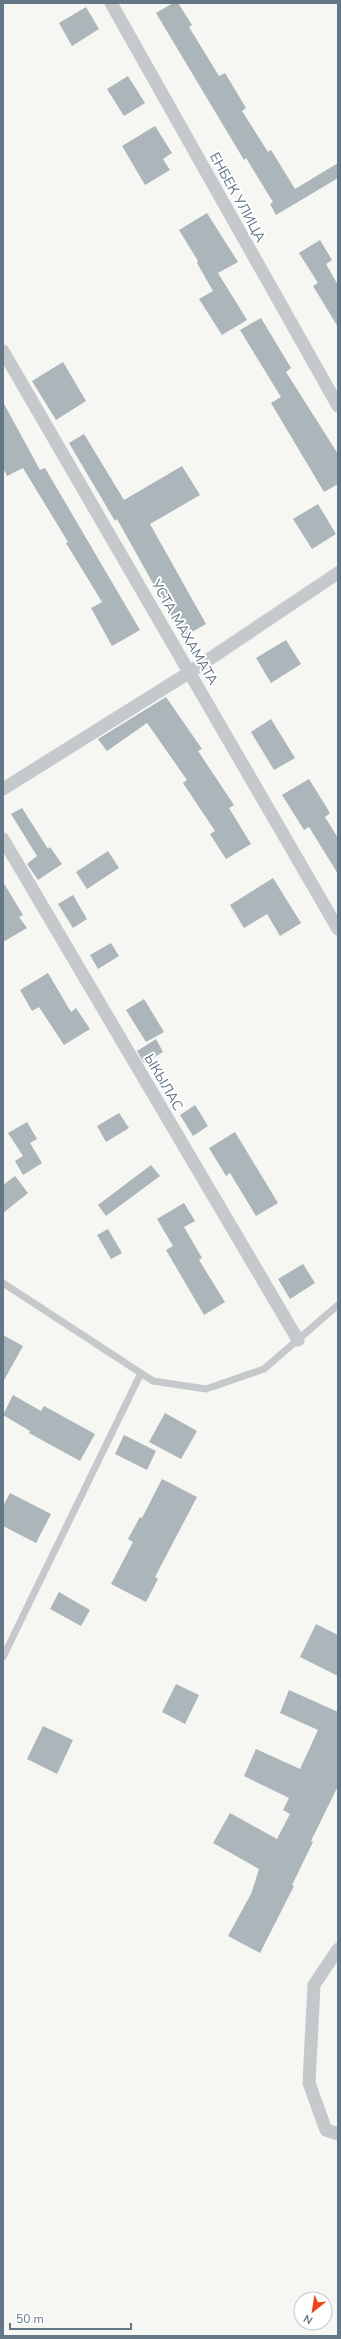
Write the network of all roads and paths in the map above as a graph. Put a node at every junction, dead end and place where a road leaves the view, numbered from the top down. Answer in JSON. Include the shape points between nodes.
{"nodes":[{"id":1,"x":111,"y":3,"type":"edge"},
{"id":2,"x":3,"y":351,"type":"edge"},
{"id":3,"x":338,"y":406,"type":"edge"},
{"id":4,"x":338,"y":573,"type":"edge"},
{"id":5,"x":190,"y":672,"type":"junction"},
{"id":6,"x":3,"y":789,"type":"edge"},
{"id":7,"x":3,"y":839,"type":"edge"},
{"id":8,"x":338,"y":929,"type":"edge"},
{"id":9,"x":3,"y":1283,"type":"edge"},
{"id":10,"x":338,"y":1305,"type":"edge"},
{"id":11,"x":298,"y":1340,"type":"junction"},
{"id":12,"x":141,"y":1373,"type":"junction"},
{"id":13,"x":3,"y":1657,"type":"edge"},
{"id":14,"x":338,"y":1949,"type":"edge"},
{"id":15,"x":338,"y":2134,"type":"edge"}],
"edges":[{"from":1,"to":3,"type":"street","name":"ЕНБЕК УЛИЦА"},
{"from":2,"to":5,"type":"street","name":"УСТА МАХАМАТА"},
{"from":4,"to":5,"type":"street"},
{"from":5,"to":6,"type":"street"},
{"from":5,"to":8,"type":"street","name":"УСТА МАХАМАТА"},
{"from":7,"to":11,"type":"street","name":"ЫКЫЛАС"},
{"from":9,"to":12,"type":"lane"},
{"from":10,"to":11,"type":"lane"},
{"from":11,"to":12,"type":"lane","via":[[264,1369],[206,1389],[153,1381]]},
{"from":12,"to":13,"type":"lane"},
{"from":14,"to":15,"type":"street","via":[[314,1985],[309,2083],[326,2130]]}]}
